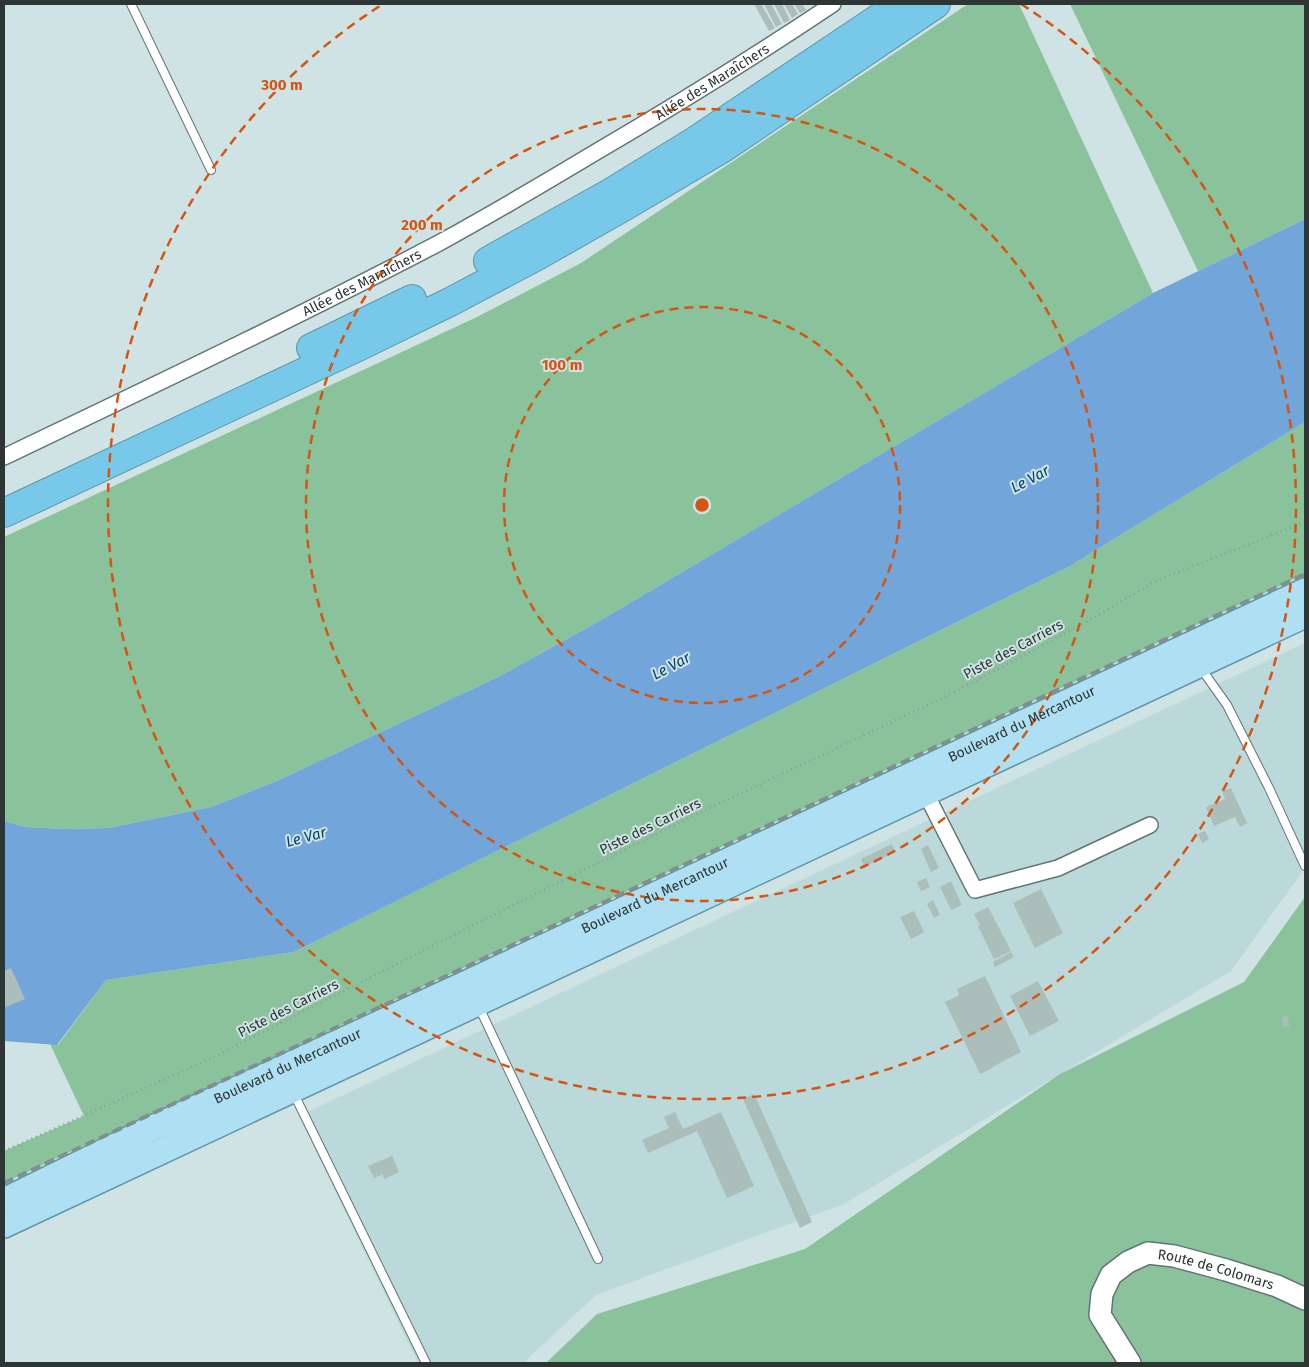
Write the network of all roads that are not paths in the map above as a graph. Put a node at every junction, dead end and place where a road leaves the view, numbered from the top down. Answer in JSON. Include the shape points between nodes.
{"nodes":[{"id":1,"x":131,"y":4,"type":"edge"},
{"id":2,"x":833,"y":4,"type":"edge"},
{"id":3,"x":893,"y":4,"type":"edge"},
{"id":4,"x":900,"y":4,"type":"edge"},
{"id":5,"x":936,"y":4,"type":"edge"},
{"id":6,"x":847,"y":39,"type":"junction"},
{"id":7,"x":211,"y":170,"type":"dead end"},
{"id":8,"x":4,"y":457,"type":"edge"},
{"id":9,"x":4,"y":492,"type":"edge"},
{"id":10,"x":4,"y":513,"type":"edge"},
{"id":11,"x":1305,"y":591,"type":"edge"},
{"id":12,"x":1305,"y":616,"type":"edge"},
{"id":13,"x":1199,"y":665,"type":"junction"},
{"id":14,"x":926,"y":794,"type":"junction"},
{"id":15,"x":1150,"y":825,"type":"dead end"},
{"id":16,"x":1305,"y":866,"type":"edge"},
{"id":17,"x":477,"y":1003,"type":"junction"},
{"id":18,"x":292,"y":1090,"type":"junction"},
{"id":19,"x":4,"y":1201,"type":"edge"},
{"id":20,"x":4,"y":1225,"type":"edge"},
{"id":21,"x":598,"y":1259,"type":"dead end"},
{"id":22,"x":1305,"y":1298,"type":"edge"},
{"id":23,"x":426,"y":1363,"type":"edge"},
{"id":24,"x":1130,"y":1363,"type":"edge"}],
"edges":[{"from":1,"to":7,"type":"lane"},
{"from":2,"to":8,"type":"street","name":"Allée des Maraîchers","via":[[672,108],[439,242],[290,320]]},
{"from":3,"to":6,"type":"highway"},
{"from":4,"to":6,"type":"highway"},
{"from":5,"to":10,"type":"highway","via":[[723,148],[537,256],[362,345]]},
{"from":6,"to":9,"type":"highway","via":[[696,141],[474,268]]},
{"from":11,"to":19,"type":"main road","name":"Boulevard du Mercantour","via":[[146,1131]]},
{"from":12,"to":13,"type":"main road","name":"Boulevard du Mercantour"},
{"from":13,"to":14,"type":"main road","name":"Boulevard du Mercantour"},
{"from":13,"to":16,"type":"lane","via":[[1227,705]]},
{"from":14,"to":15,"type":"street","via":[[976,890],[1058,868]]},
{"from":14,"to":17,"type":"main road","name":"Boulevard du Mercantour"},
{"from":17,"to":18,"type":"main road","name":"Boulevard du Mercantour"},
{"from":17,"to":21,"type":"lane"},
{"from":18,"to":20,"type":"main road","name":"Boulevard du Mercantour"},
{"from":18,"to":23,"type":"lane"},
{"from":22,"to":24,"type":"street","name":"Route de Colomars","via":[[1226,1270],[1174,1256],[1148,1253],[1110,1275],[1102,1294],[1100,1315]]}]}
